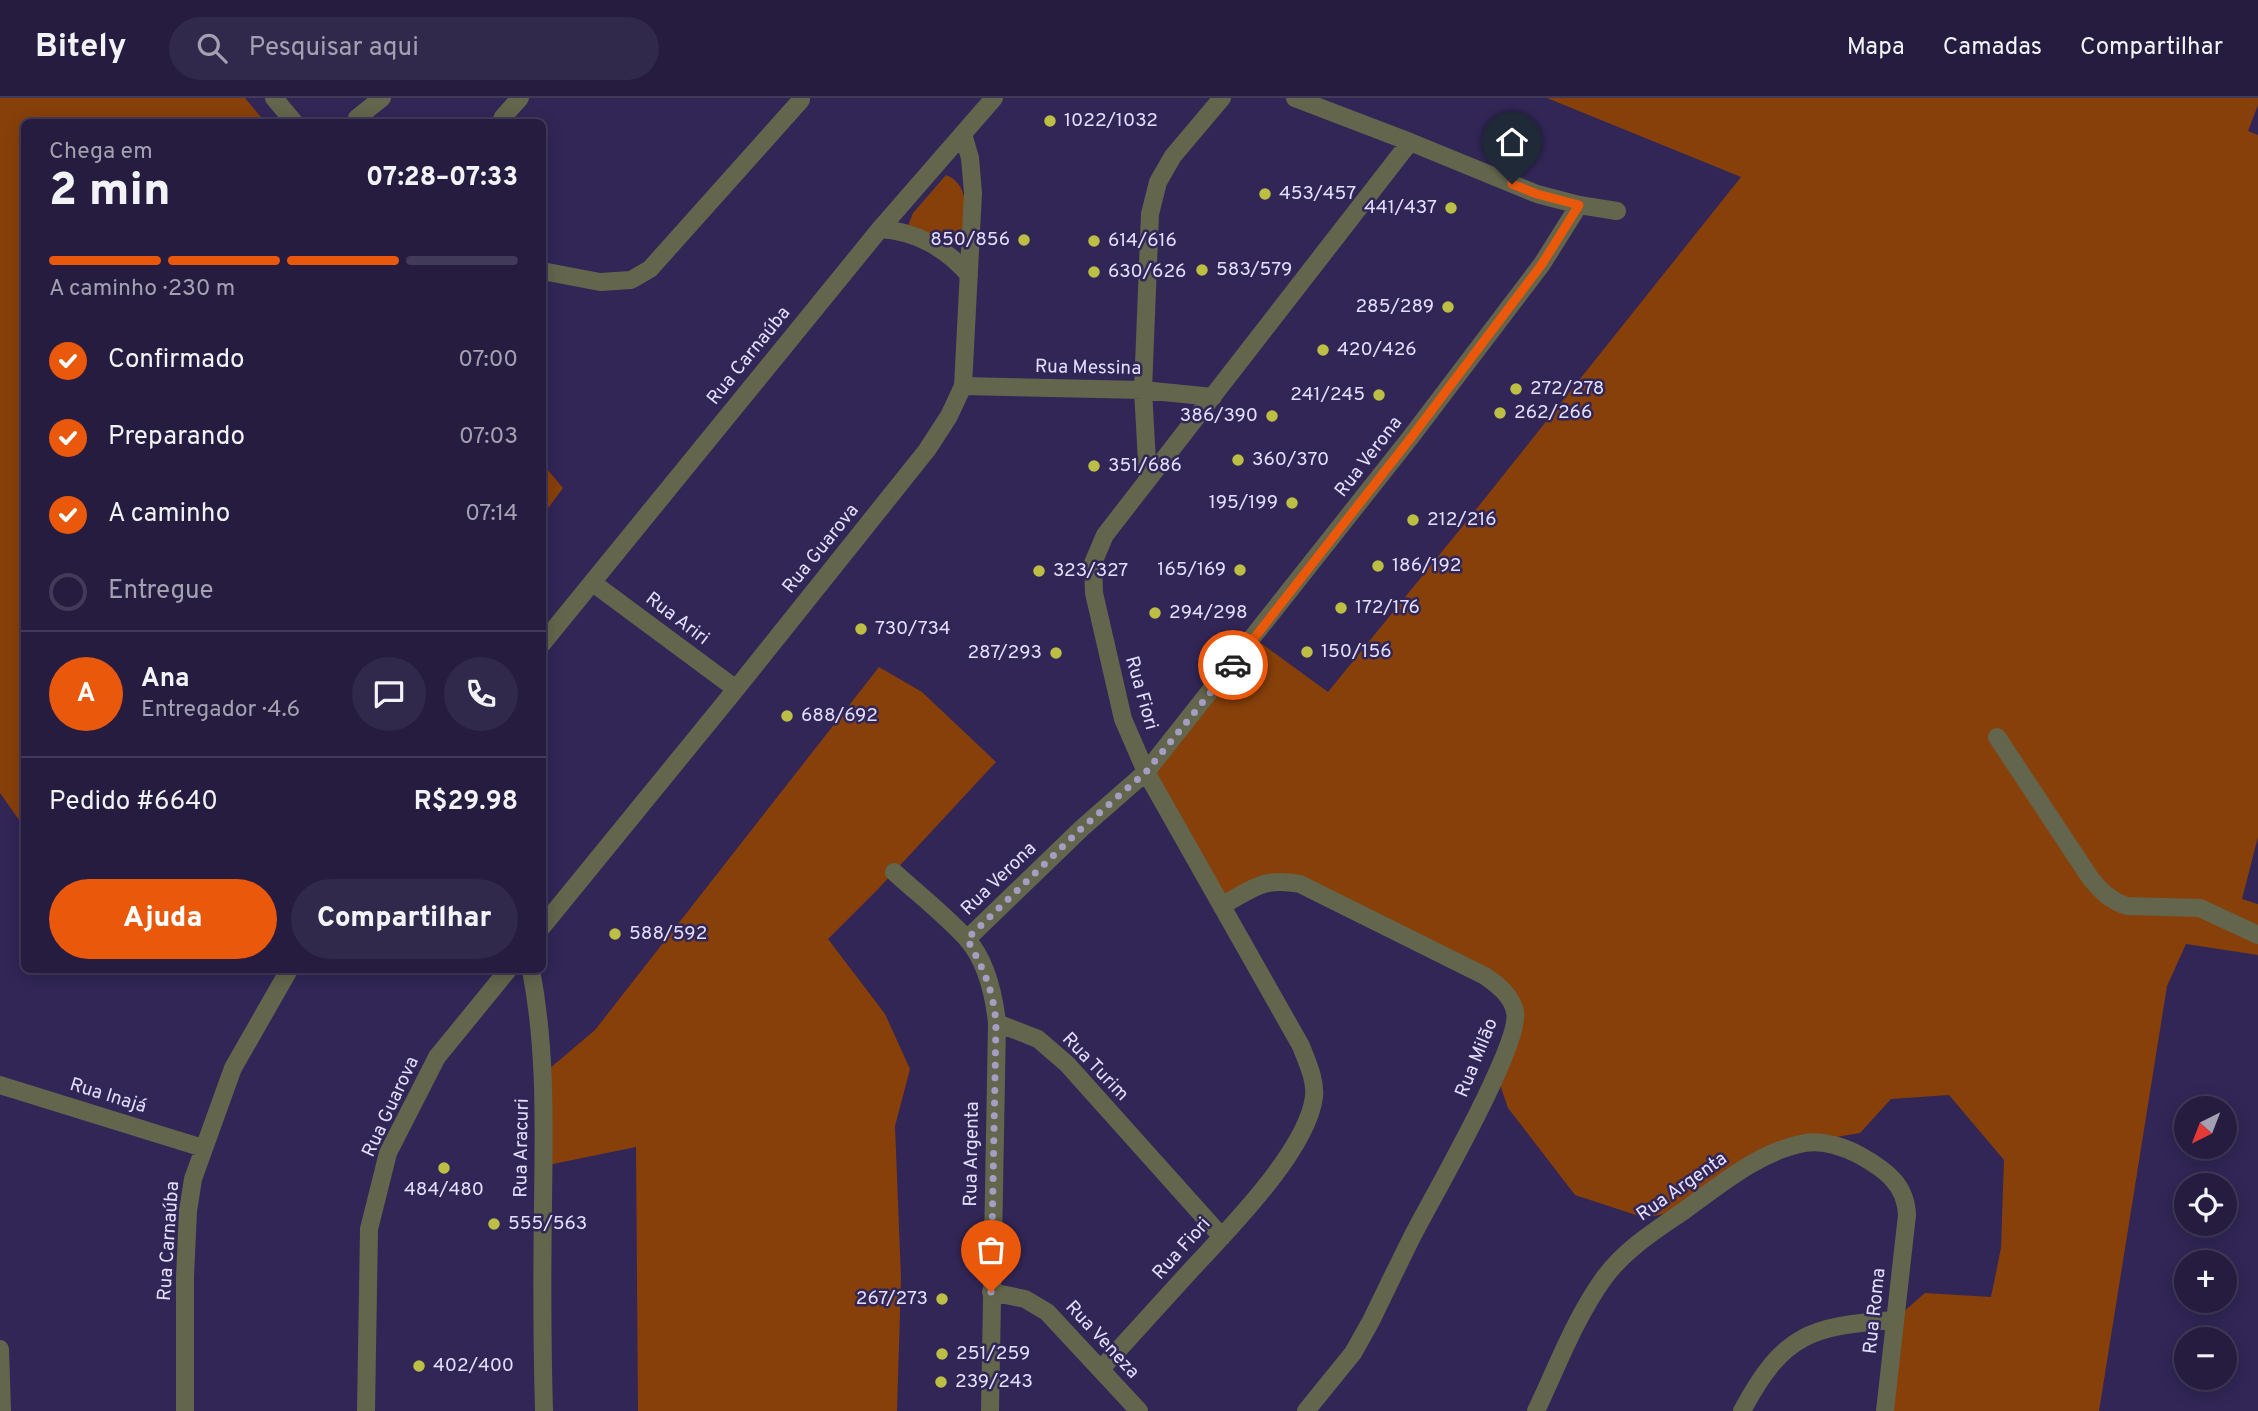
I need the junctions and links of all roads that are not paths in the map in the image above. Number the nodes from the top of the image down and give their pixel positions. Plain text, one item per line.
1 (274, 98) edge
2 (383, 98) edge
3 (520, 98) edge
4 (994, 98) edge
5 (1222, 98) edge
6 (1295, 98) edge
7 (801, 100) dead end
8 (358, 118) dead end
9 (292, 119) edge
10 (502, 119) edge
11 (963, 134) junction
12 (1410, 142) junction
13 (1579, 205) junction
14 (1617, 211) dead end
15 (880, 229) junction
16 (969, 275) junction
17 (546, 277) edge
18 (962, 386) junction
19 (1143, 390) junction
20 (1213, 397) junction
21 (1148, 480) junction
22 (593, 583) junction
23 (546, 639) edge
24 (736, 689) junction
25 (1997, 737) dead end
26 (1146, 772) junction
27 (894, 872) dead end
28 (1223, 905) junction
29 (546, 922) edge
30 (2258, 935) edge
31 (967, 939) junction
32 (287, 973) edge
33 (506, 973) edge
34 (532, 973) edge
35 (996, 1023) junction
36 (0, 1085) edge
37 (203, 1147) junction
38 (1907, 1215) joint
39 (1222, 1237) junction
40 (991, 1292) junction
41 (1894, 1320) junction
42 (0, 1349) edge
43 (0, 1365) edge
44 (1101, 1369) junction
45 (2, 1411) edge
46 (185, 1411) edge
47 (366, 1411) edge
48 (544, 1411) edge
49 (990, 1411) edge
50 (1139, 1411) edge
51 (1306, 1411) edge
52 (1536, 1411) edge
53 (1742, 1411) edge
54 (1885, 1411) edge

1 - 9 street
2 - 8 street
3 - 10 street
4 - 11 street, Rua Carnaúba
5 - 19 street
6 - 12 street
7 - 17 street
11 - 15 street, Rua Carnaúba
11 - 16 street, Rua Guarova
12 - 13 street
12 - 20 street, Rua Fiori
13 - 14 street
13 - 26 street, Rua Verona
15 - 16 street
15 - 22 street, Rua Carnaúba
16 - 18 street, Rua Guarova
18 - 19 street, Rua Messina
18 - 24 street, Rua Guarova
19 - 20 street, Rua Messina
19 - 21 street
20 - 21 street, Rua Fiori
21 - 26 street, Rua Fiori
22 - 23 street, Rua Carnaúba
22 - 24 street, Rua Ariri
24 - 29 street, Rua Guarova
25 - 30 street
26 - 28 street, Rua Fiori
26 - 31 street, Rua Verona
27 - 31 street
28 - 39 street, Rua Fiori
28 - 51 street, Rua Milão
31 - 35 street
32 - 37 street, Rua Carnaúba
33 - 47 street, Rua Guarova
34 - 48 street, Rua Aracuri
35 - 39 street, Rua Turim
35 - 40 street, Rua Argenta
36 - 37 street, Rua Inajá
37 - 46 street, Rua Carnaúba
38 - 41 street, Rua Roma
38 - 52 street, Rua Argenta
39 - 44 street, Rua Fiori
40 - 44 street, Rua Veneza
40 - 49 street, Rua Argenta
41 - 53 street
41 - 54 street, Rua Roma
42 - 43 street
43 - 45 street
44 - 50 street, Rua Veneza

